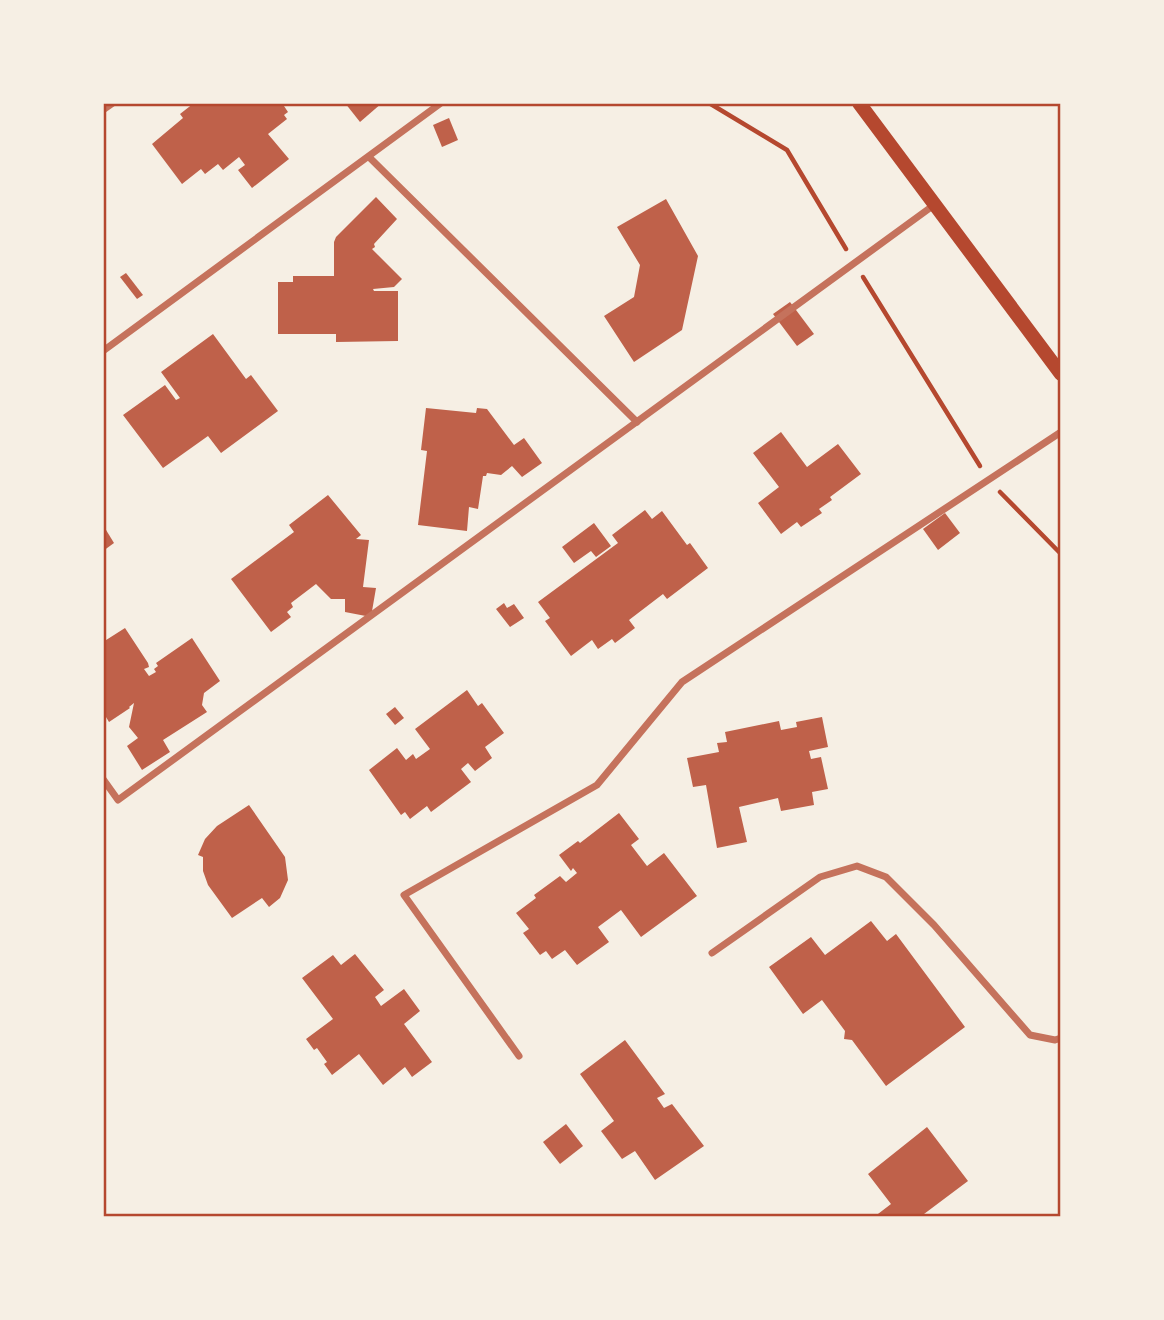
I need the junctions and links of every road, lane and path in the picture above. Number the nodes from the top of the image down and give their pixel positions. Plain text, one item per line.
1 (113, 103) edge
2 (441, 103) edge
3 (709, 103) edge
4 (859, 103) edge
5 (103, 110) edge
6 (369, 156) junction
7 (934, 205) junction
8 (854, 262) junction
9 (103, 351) edge
10 (1061, 374) edge
11 (637, 422) junction
12 (1061, 432) edge
13 (988, 479) junction
14 (1061, 554) edge
15 (103, 779) edge
16 (712, 953) dead end
17 (1061, 1038) edge
18 (519, 1056) dead end

1 - 5 street
2 - 6 street
3 - 8 path
4 - 7 main road
6 - 9 street
6 - 11 street
7 - 8 street
7 - 10 main road
8 - 11 street
8 - 13 path
11 - 15 street
12 - 13 street
13 - 14 path
13 - 18 street
16 - 17 street

